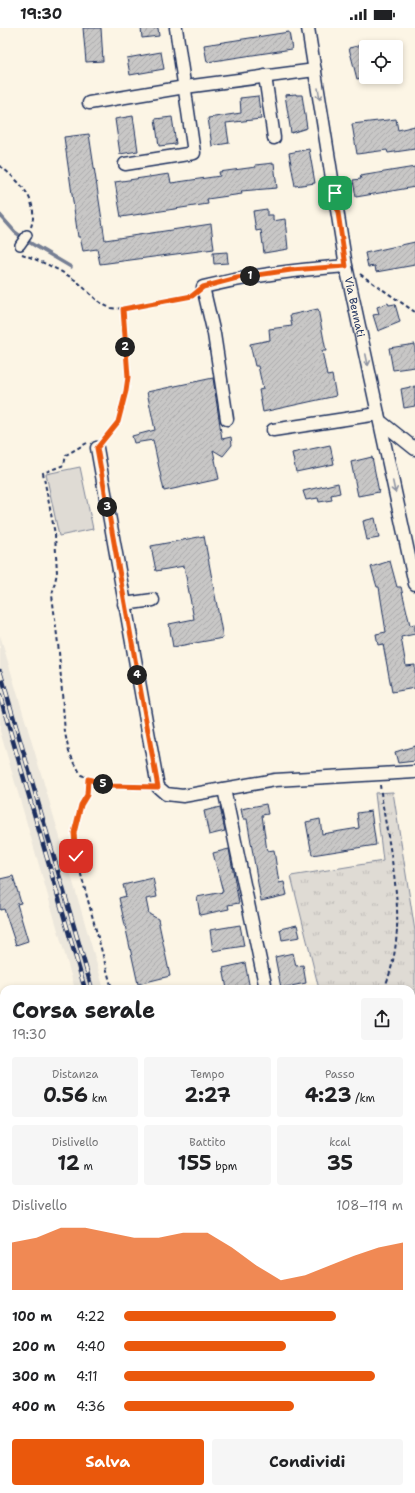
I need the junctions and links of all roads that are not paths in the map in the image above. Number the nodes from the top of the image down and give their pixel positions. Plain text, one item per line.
1 (176, 28) edge
2 (308, 28) edge
3 (315, 70) junction
4 (265, 76) junction
5 (185, 87) junction
6 (89, 103) dead end
7 (274, 138) dead end
8 (125, 164) dead end
9 (27, 235) road end
10 (20, 245) road end
11 (346, 266) junction
12 (379, 417) junction
13 (227, 419) dead end
14 (273, 430) dead end
15 (98, 442) road end
16 (415, 448) edge
17 (415, 584) edge
18 (153, 600) dead end
19 (124, 604) junction
20 (415, 772) edge
21 (224, 789) junction
22 (265, 985) edge

1 - 5 street
2 - 3 street, Via Bennati
3 - 4 street
3 -> 11 street, Via Bennati
4 - 5 street
4 - 7 street
5 - 6 street
5 - 8 street
9 - 10 street
11 -> 12 street, Via Bennati
11 - 13 street
12 - 14 street
12 - 16 street
12 -> 17 street, Via Bennati
15 - 19 street
18 - 19 street
19 - 21 street
20 - 21 street
21 - 22 street

